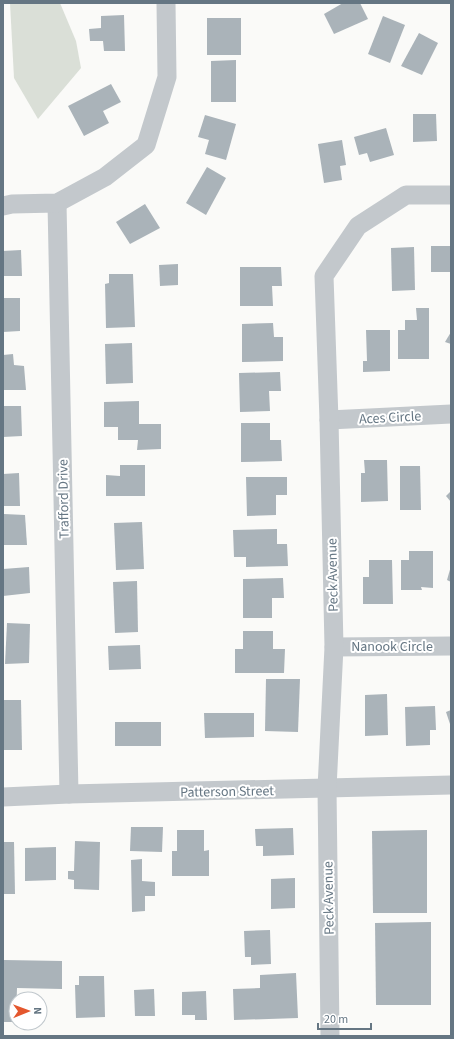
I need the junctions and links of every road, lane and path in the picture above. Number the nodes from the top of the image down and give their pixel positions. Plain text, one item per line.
1 (166, 3) edge
2 (451, 195) edge
3 (57, 203) junction
4 (3, 206) edge
5 (451, 414) edge
6 (329, 420) junction
7 (451, 646) edge
8 (334, 647) junction
9 (451, 785) edge
10 (327, 788) junction
11 (69, 794) junction
12 (3, 797) edge
13 (330, 1036) edge

1 - 3 street
2 - 6 street, Peck Avenue
3 - 4 street
3 - 11 street, Trafford Drive
5 - 6 street, Aces Circle
6 - 8 street, Peck Avenue
7 - 8 street, Nanook Circle
8 - 10 street, Peck Avenue
9 - 10 street, Patterson Street
10 - 11 street, Patterson Street
10 - 13 street, Peck Avenue
11 - 12 street, Patterson Street

